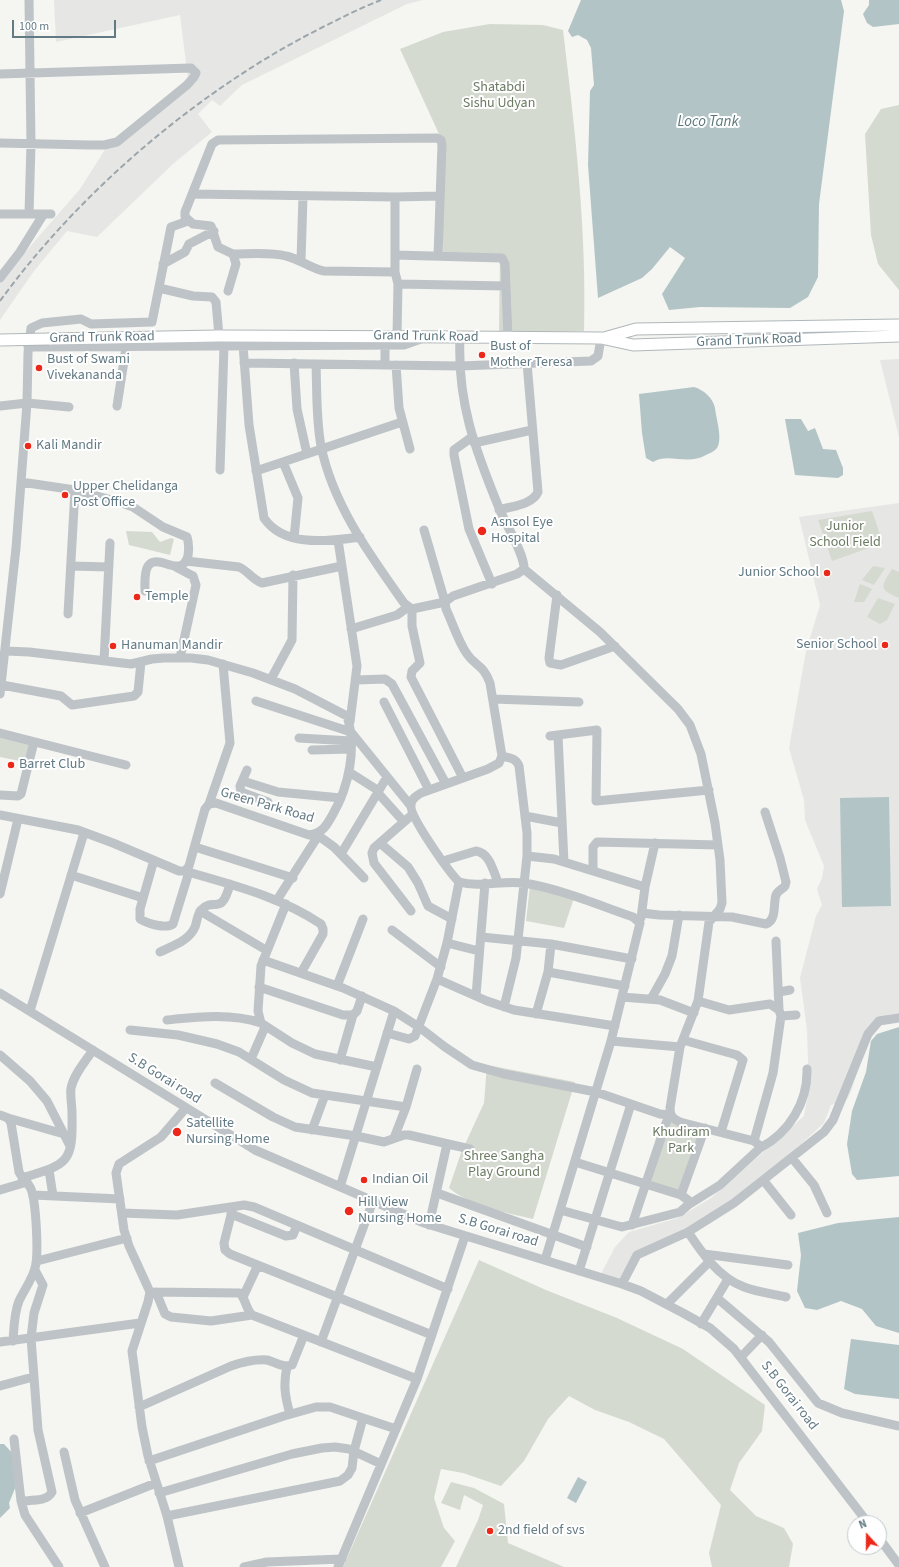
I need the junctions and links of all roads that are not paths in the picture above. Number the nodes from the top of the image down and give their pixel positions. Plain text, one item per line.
1 (29, 0) edge
2 (0, 74) edge
3 (31, 74) junction
4 (0, 143) edge
5 (31, 144) junction
6 (192, 194) junction
7 (303, 196) junction
8 (439, 196) junction
9 (395, 197) junction
10 (0, 214) edge
11 (29, 214) junction
12 (188, 222) junction
13 (214, 231) junction
14 (233, 254) junction
15 (395, 255) junction
16 (438, 256) junction
17 (301, 261) junction
18 (163, 264) junction
19 (395, 272) junction
20 (0, 278) edge
21 (398, 284) junction
22 (506, 286) junction
23 (159, 288) junction
24 (228, 291) dead end
25 (899, 326) edge
26 (219, 336) junction
27 (398, 336) junction
28 (428, 336) junction
29 (899, 336) edge
30 (460, 337) junction
31 (508, 338) junction
32 (601, 338) junction
33 (0, 340) edge
34 (385, 344) junction
35 (243, 345) junction
36 (224, 346) junction
37 (126, 348) junction
38 (28, 350) junction
39 (244, 363) junction
40 (527, 363) junction
41 (294, 364) junction
42 (316, 364) junction
43 (385, 365) junction
44 (396, 365) junction
45 (460, 366) junction
46 (27, 403) junction
47 (0, 406) edge
48 (117, 406) dead end
49 (69, 407) dead end
50 (402, 422) junction
51 (532, 430) junction
52 (473, 440) junction
53 (322, 447) junction
54 (410, 449) dead end
55 (307, 454) junction
56 (283, 462) junction
57 (220, 470) dead end
58 (256, 470) junction
59 (21, 482) junction
60 (75, 490) junction
61 (500, 510) junction
62 (424, 530) dead end
63 (360, 537) junction
64 (294, 538) junction
65 (338, 540) junction
66 (110, 544) dead end
67 (186, 561) junction
68 (71, 566) junction
69 (342, 566) junction
70 (109, 567) junction
71 (176, 567) junction
72 (524, 569) junction
73 (294, 575) junction
74 (492, 584) junction
75 (145, 591) dead end
76 (557, 595) junction
77 (446, 602) junction
78 (410, 608) junction
79 (68, 614) dead end
80 (0, 615) edge
81 (10, 616) junction
82 (351, 629) junction
83 (615, 646) junction
84 (6, 651) junction
85 (180, 658) junction
86 (2, 660) edge
87 (104, 661) junction
88 (141, 662) junction
89 (223, 664) junction
90 (271, 679) junction
91 (356, 680) junction
92 (2, 685) junction
93 (0, 694) edge
94 (493, 699) junction
95 (256, 701) dead end
96 (384, 702) dead end
97 (579, 702) dead end
98 (0, 733) edge
99 (350, 736) junction
100 (299, 738) dead end
101 (34, 742) junction
102 (312, 750) dead end
103 (502, 756) junction
104 (126, 765) dead end
105 (247, 770) dead end
106 (349, 772) junction
107 (388, 777) junction
108 (463, 778) junction
109 (243, 781) junction
110 (446, 784) junction
111 (430, 790) junction
112 (709, 790) junction
113 (272, 791) junction
114 (378, 792) junction
115 (0, 795) edge
116 (341, 798) junction
117 (268, 802) junction
118 (209, 804) junction
119 (411, 810) junction
120 (765, 812) dead end
121 (0, 815) edge
122 (525, 816) junction
123 (18, 819) junction
124 (263, 819) junction
125 (404, 822) junction
126 (562, 824) junction
127 (84, 833) junction
128 (317, 835) junction
129 (380, 843) junction
130 (655, 843) junction
131 (718, 845) junction
132 (195, 847) junction
133 (341, 854) junction
134 (527, 856) junction
135 (154, 860) junction
136 (443, 861) junction
137 (564, 862) junction
138 (593, 871) junction
139 (187, 872) junction
140 (71, 875) junction
141 (293, 878) junction
142 (364, 878) dead end
143 (459, 882) junction
144 (498, 882) junction
145 (485, 883) junction
146 (523, 883) junction
147 (230, 884) junction
148 (646, 887) junction
149 (0, 894) edge
150 (143, 898) junction
151 (282, 902) junction
152 (411, 911) dead end
153 (200, 912) junction
154 (642, 913) junction
155 (679, 916) junction
156 (713, 916) junction
157 (363, 919) dead end
158 (452, 919) junction
159 (640, 923) junction
160 (392, 930) dead end
161 (480, 937) junction
162 (519, 941) junction
163 (776, 941) dead end
164 (448, 944) junction
165 (551, 944) junction
166 (266, 950) junction
167 (160, 952) dead end
168 (479, 952) junction
169 (632, 959) junction
170 (263, 960) junction
171 (441, 967) junction
172 (548, 972) junction
173 (301, 973) junction
174 (437, 979) junction
175 (337, 986) junction
176 (625, 986) junction
177 (259, 987) junction
178 (790, 990) dead end
179 (778, 992) junction
180 (0, 993) edge
181 (362, 996) junction
182 (476, 996) junction
183 (622, 997) junction
184 (651, 999) junction
185 (698, 1001) junction
186 (504, 1007) junction
187 (30, 1011) junction
188 (394, 1011) junction
189 (694, 1013) junction
190 (780, 1013) junction
191 (536, 1014) junction
192 (353, 1015) junction
193 (796, 1015) dead end
194 (899, 1018) edge
195 (167, 1020) dead end
196 (263, 1025) junction
197 (615, 1026) junction
198 (419, 1027) junction
199 (130, 1030) dead end
200 (387, 1033) junction
201 (611, 1041) junction
202 (682, 1043) junction
203 (93, 1050) junction
204 (0, 1055) edge
205 (251, 1059) junction
206 (340, 1060) junction
207 (377, 1067) junction
208 (417, 1069) dead end
209 (807, 1069) dead end
210 (215, 1083) dead end
211 (596, 1092) junction
212 (325, 1095) junction
213 (367, 1100) junction
214 (631, 1104) junction
215 (406, 1107) junction
216 (185, 1109) junction
217 (670, 1115) junction
218 (4, 1117) edge
219 (705, 1128) junction
220 (312, 1130) junction
221 (721, 1132) junction
222 (64, 1134) junction
223 (356, 1136) junction
224 (394, 1138) junction
225 (447, 1144) junction
226 (757, 1145) junction
227 (71, 1147) junction
228 (470, 1149) dead end
229 (792, 1158) junction
230 (575, 1162) junction
231 (48, 1170) junction
232 (610, 1173) junction
233 (25, 1180) junction
234 (764, 1181) junction
235 (644, 1185) junction
236 (340, 1187) junction
237 (0, 1190) edge
238 (437, 1194) junction
239 (33, 1195) junction
240 (681, 1195) junction
241 (53, 1196) junction
242 (120, 1199) junction
243 (373, 1201) junction
244 (688, 1205) junction
245 (560, 1210) junction
246 (232, 1211) junction
247 (122, 1213) junction
248 (827, 1213) dead end
249 (791, 1215) dead end
250 (595, 1221) junction
251 (298, 1225) junction
252 (429, 1225) junction
253 (632, 1225) junction
254 (688, 1232) junction
255 (465, 1236) junction
256 (552, 1236) junction
257 (126, 1238) junction
258 (587, 1247) junction
259 (355, 1250) junction
260 (704, 1254) junction
261 (544, 1260) junction
262 (37, 1261) junction
263 (710, 1261) junction
264 (788, 1265) dead end
265 (258, 1266) junction
266 (34, 1270) junction
267 (579, 1271) junction
268 (728, 1279) junction
269 (622, 1284) junction
270 (448, 1289) junction
271 (153, 1292) junction
272 (243, 1297) junction
273 (337, 1297) junction
274 (786, 1297) dead end
275 (717, 1298) junction
276 (667, 1304) junction
277 (252, 1315) junction
278 (140, 1323) junction
279 (702, 1324) junction
280 (304, 1335) junction
281 (432, 1335) junction
282 (762, 1335) junction
283 (31, 1338) junction
284 (13, 1340) junction
285 (0, 1342) edge
286 (321, 1342) junction
287 (741, 1357) junction
288 (287, 1367) junction
289 (33, 1377) junction
290 (417, 1379) junction
291 (0, 1386) edge
292 (139, 1407) junction
293 (290, 1414) junction
294 (363, 1418) junction
295 (899, 1426) edge
296 (396, 1429) junction
297 (14, 1439) dead end
298 (64, 1452) dead end
299 (354, 1452) junction
300 (149, 1461) junction
301 (382, 1464) junction
302 (156, 1483) junction
303 (160, 1493) junction
304 (21, 1501) junction
305 (80, 1513) junction
306 (862, 1515) edge
307 (166, 1516) junction
308 (887, 1549) edge
309 (340, 1563) edge
310 (899, 1565) edge
311 (59, 1567) edge
312 (105, 1567) edge
313 (179, 1567) edge
314 (244, 1567) edge

1 - 3 street
2 - 3 street
3 - 5 street
3 - 5 street
4 - 5 street
5 - 11 street
6 - 7 street
6 - 8 street
6 - 12 street
7 - 9 street
7 - 17 street
8 - 9 street
8 - 16 street
9 - 15 street
10 - 11 street
11 - 20 street
12 - 13 street
12 - 18 street
13 - 14 street
13 - 18 street
14 - 17 street
14 - 24 street
15 - 16 street
15 - 19 street
16 - 22 street
17 - 19 street
18 - 23 street
19 - 21 street
21 - 22 street
21 - 27 street
22 - 31 street
23 - 26 street
23 - 38 street
25 - 32 main road
26 - 27 main road, Grand Trunk Road
26 - 33 main road, Grand Trunk Road, bridge
27 - 28 main road, Grand Trunk Road
28 - 30 main road, Grand Trunk Road
28 - 34 street
29 - 32 main road, Grand Trunk Road
30 - 31 main road, Grand Trunk Road
30 - 45 street
31 - 32 main road, Grand Trunk Road
32 - 40 street
34 - 35 street
34 - 43 street
35 - 36 street
35 - 39 street
36 - 37 street
36 - 57 street
37 - 38 street
37 - 48 street
38 - 46 street
39 - 41 street
39 - 58 street
40 - 45 street
40 - 51 street
41 - 42 street
41 - 55 street
42 - 43 street
42 - 53 street
43 - 44 street
44 - 45 street
44 - 50 street
45 - 52 street
46 - 47 street
46 - 49 street
46 - 59 street
50 - 53 street
50 - 54 street
51 - 52 street
51 - 61 street
52 - 61 street
52 - 74 street
53 - 55 street
53 - 63 street
55 - 56 street
56 - 58 street
56 - 64 street
58 - 64 street
59 - 60 street
59 - 81 street
60 - 67 street
60 - 68 street
61 - 72 street
62 - 77 street
63 - 65 street
63 - 78 street
64 - 65 street
65 - 69 street, Green Park Road
66 - 70 street
67 - 71 street
67 - 73 street
68 - 70 street
68 - 79 street
69 - 73 street
69 - 82 street, Green Park Road
70 - 87 street
71 - 75 street
71 - 85 street
72 - 74 street
72 - 76 street
73 - 90 street
74 - 77 street
76 - 83 street
76 - 83 street
77 - 78 street
77 - 94 street
78 - 82 street
78 - 108 street
80 - 81 street
81 - 84 street
82 - 91 street, Green Park Road
83 - 112 street
84 - 86 street
84 - 87 street
85 - 88 street
85 - 89 street
86 - 92 street
87 - 88 street
88 - 92 street
89 - 90 street
89 - 118 street
90 - 99 street
91 - 99 street, Green Park Road
91 - 110 street
92 - 93 street
94 - 97 street
94 - 103 street
95 - 99 street
96 - 111 street
98 - 101 street
99 - 100 street
99 - 102 street
99 - 106 street, Green Park Road
99 - 107 street
101 - 104 street
101 - 115 street
103 - 108 street
103 - 122 street
105 - 109 street
106 - 114 street
106 - 116 street, Green Park Road
107 - 114 street
107 - 119 street
108 - 110 street
109 - 113 street
109 - 117 street
110 - 111 street
111 - 119 street
112 - 126 street
112 - 131 street
113 - 116 street
113 - 117 street
114 - 125 street
114 - 133 street
116 - 128 street, Green Park Road
117 - 124 street
118 - 124 street, Green Park Road
118 - 132 street, Green Park Road
119 - 125 street
119 - 136 street
120 - 156 street
121 - 123 street
122 - 126 street
122 - 134 street
123 - 127 street
123 - 149 street
124 - 128 street, Green Park Road
125 - 129 street
126 - 137 street
127 - 135 street
127 - 140 street
128 - 133 street
128 - 141 street
129 - 152 street
129 - 158 street
130 - 131 street
130 - 138 street
130 - 148 street
131 - 156 street
132 - 139 street, Green Park Road
132 - 141 street
133 - 142 street
134 - 137 street
134 - 146 street
135 - 139 street
135 - 150 street
136 - 143 street
136 - 144 street
137 - 138 street
138 - 148 street
139 - 147 street
139 - 150 street, Green Park Road
140 - 150 street
140 - 187 street
141 - 151 street
143 - 145 street
143 - 158 street
144 - 145 street
144 - 146 street
145 - 161 street
146 - 159 street
146 - 162 street
147 - 151 street
147 - 153 street
148 - 154 street
151 - 166 street
151 - 173 street
153 - 166 street
153 - 167 street
154 - 155 street
154 - 159 street
155 - 156 street
155 - 184 street
156 - 185 street
157 - 175 street
158 - 164 street
159 - 169 street
160 - 171 street
161 - 162 street
161 - 168 street
162 - 165 street
162 - 186 street
163 - 179 street
164 - 168 street
164 - 171 street
165 - 169 street
165 - 172 street
166 - 170 street
168 - 182 street
169 - 176 street
170 - 173 street
170 - 177 street
171 - 174 street
172 - 176 street
172 - 191 street
173 - 175 street
174 - 182 street
174 - 198 street
175 - 181 street
176 - 183 street
177 - 192 street
177 - 196 street
178 - 179 street
179 - 190 street
180 - 187 street, S.B Gorai road
181 - 188 street
181 - 192 street
182 - 186 street
183 - 184 street
183 - 197 street
184 - 189 street
185 - 189 street
185 - 190 street
186 - 191 street
187 - 203 street, S.B Gorai road
188 - 198 street
188 - 200 street
189 - 202 street
190 - 193 street
190 - 226 street
191 - 197 street
192 - 206 street
194 - 229 street
195 - 196 street
196 - 205 street
196 - 206 street
197 - 201 street
198 - 200 street
198 - 211 street
199 - 205 street
200 - 207 street
201 - 202 street
201 - 211 street
202 - 217 street
202 - 221 street
203 - 216 street, S.B Gorai road
203 - 227 street
204 - 222 street
205 - 212 street
206 - 207 street
207 - 213 street
208 - 215 street
209 - 226 street
210 - 220 street
211 - 214 street
211 - 230 street
212 - 213 street
212 - 220 street
213 - 215 street
213 - 223 street
214 - 217 street
214 - 232 street
215 - 224 street
216 - 236 street, S.B Gorai road
216 - 242 street
217 - 219 street
217 - 235 street
218 - 222 street
218 - 233 street
219 - 221 street
219 - 240 street
220 - 223 street
221 - 226 street
222 - 227 street
223 - 224 street
223 - 236 street
224 - 225 street
225 - 228 street
225 - 238 street
226 - 244 street
227 - 231 street
229 - 234 street
229 - 248 street
230 - 232 street
230 - 245 street
231 - 233 street
231 - 241 street
232 - 235 street
232 - 250 street
233 - 237 street
233 - 239 street
234 - 249 street
234 - 254 street
235 - 240 street
235 - 253 street
236 - 243 street, S.B Gorai road
238 - 252 street
238 - 256 street
239 - 241 street
239 - 262 street
240 - 244 street
241 - 242 street
242 - 247 street
243 - 252 street, S.B Gorai road
243 - 259 street
244 - 253 street
245 - 250 street
245 - 256 street
246 - 247 street
246 - 251 street
246 - 251 street
246 - 265 street
247 - 257 street
250 - 253 street
250 - 258 street
251 - 259 street
252 - 255 street, S.B Gorai road
254 - 260 street
254 - 269 street
255 - 261 street, S.B Gorai road
255 - 270 street
256 - 258 street
256 - 261 street
257 - 262 street
257 - 271 street
258 - 267 street
259 - 270 street
259 - 273 street
260 - 263 street
260 - 264 street
261 - 267 street, S.B Gorai road
262 - 266 street
263 - 268 street
263 - 276 street
265 - 272 street
265 - 273 street
266 - 283 street
266 - 284 street
267 - 269 street, S.B Gorai road
268 - 274 street
268 - 275 street
269 - 276 street, S.B Gorai road
270 - 281 street
271 - 272 street
271 - 277 street
271 - 278 street
272 - 277 street
273 - 281 street
273 - 286 street
275 - 279 street
275 - 282 street
276 - 279 street, S.B Gorai road
277 - 280 street
278 - 283 street
278 - 292 street
279 - 287 street, S.B Gorai road
280 - 286 street
280 - 288 street
281 - 290 street
282 - 287 street
282 - 295 street
283 - 284 street
283 - 289 street
284 - 285 street
286 - 290 street
287 - 306 street, S.B Gorai road
288 - 292 street
288 - 293 street
289 - 291 street
289 - 304 street
290 - 296 street
292 - 300 street
293 - 294 street
293 - 300 street
294 - 296 street
294 - 299 street
296 - 301 street
297 - 304 street
298 - 305 street
299 - 301 street
299 - 303 street
299 - 307 street
300 - 302 street
301 - 309 street
302 - 303 street
302 - 305 street
303 - 307 street
304 - 311 street
305 - 312 street
307 - 313 street
308 - 310 street
309 - 314 street

